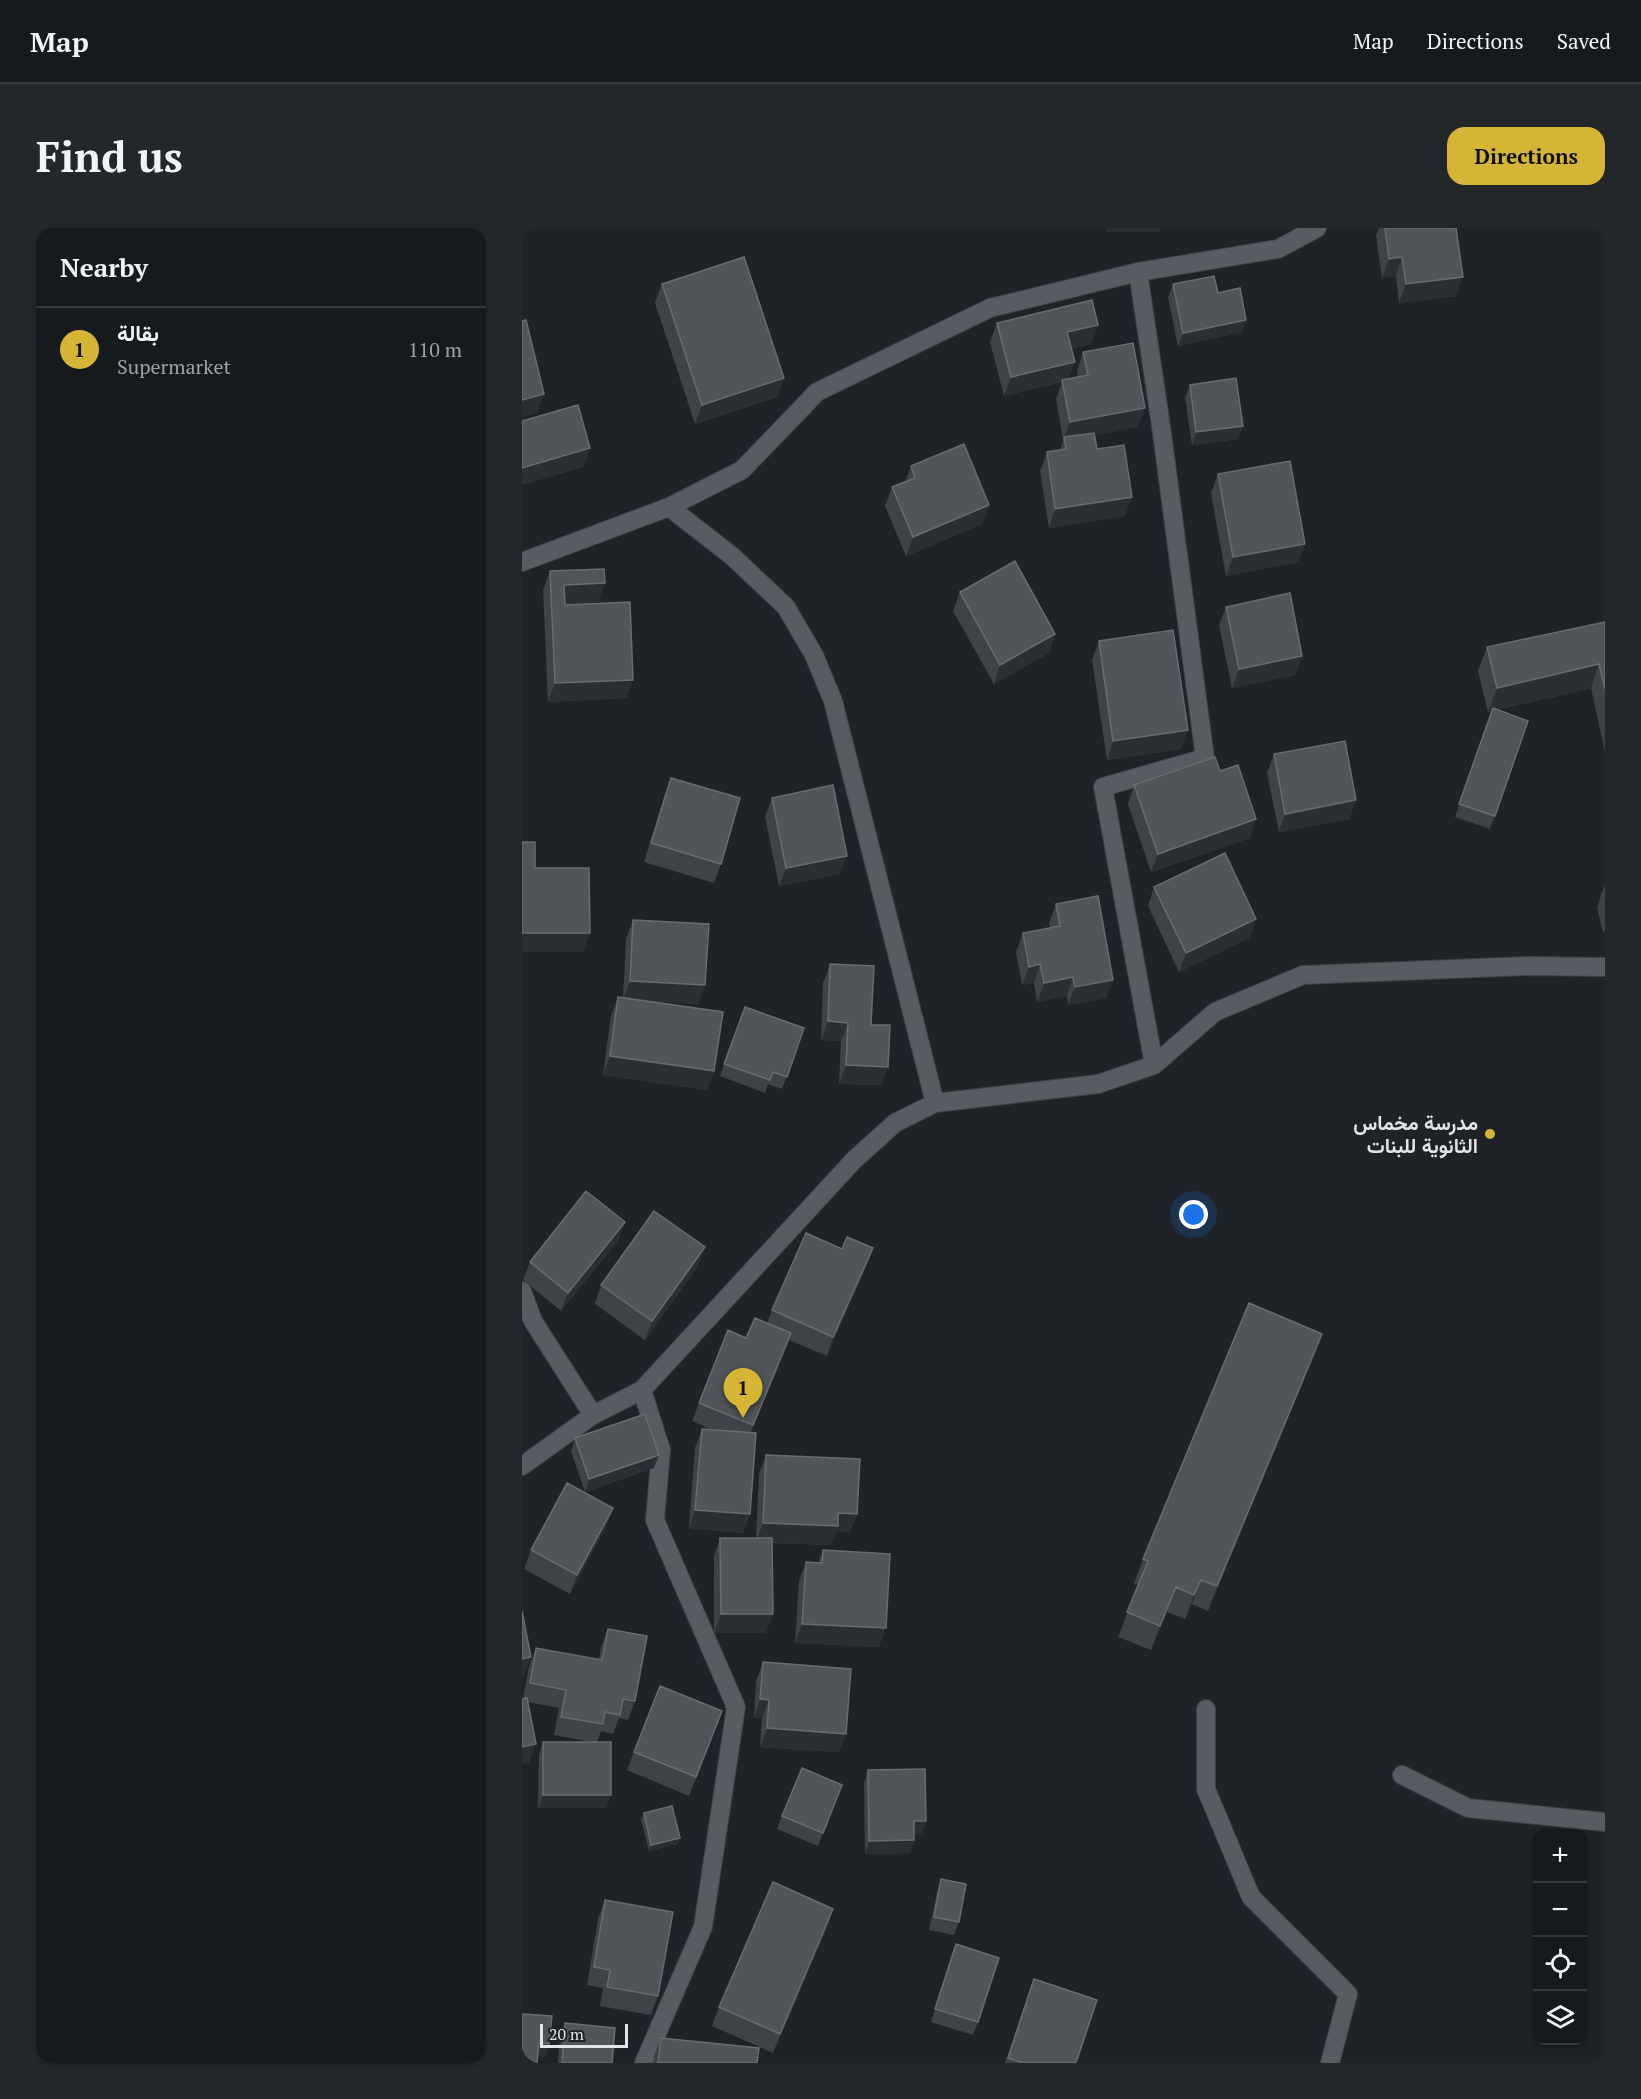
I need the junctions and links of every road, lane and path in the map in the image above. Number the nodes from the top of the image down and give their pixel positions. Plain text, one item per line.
1 (1317, 228) edge
2 (1138, 272) junction
3 (669, 507) junction
4 (522, 562) edge
5 (1605, 967) edge
6 (1154, 1065) junction
7 (935, 1103) junction
8 (522, 1291) edge
9 (642, 1390) junction
10 (593, 1415) junction
11 (522, 1466) edge
12 (1206, 1709) dead end
13 (1402, 1774) dead end
14 (1605, 1822) edge
15 (644, 2063) edge
16 (1330, 2063) edge

1 - 2 street
2 - 3 street
2 - 6 street
3 - 4 street
3 - 7 street
5 - 6 street
6 - 7 street
7 - 9 street
8 - 10 street
9 - 10 street
9 - 15 street
10 - 11 street
12 - 16 street
13 - 14 street

